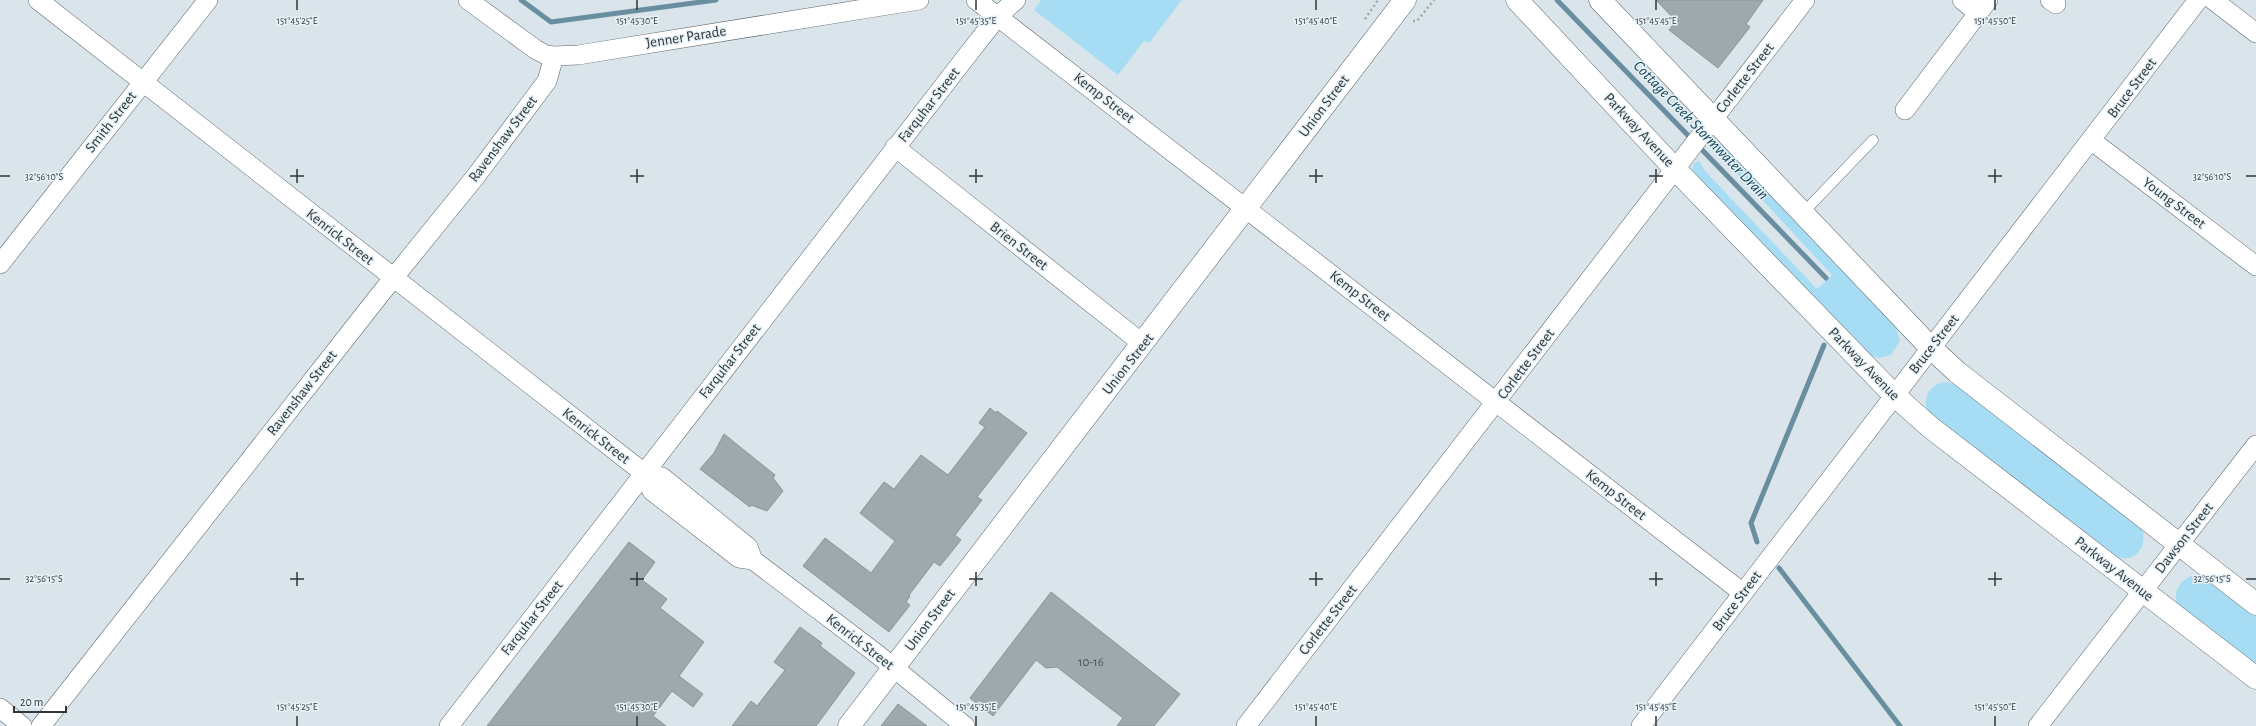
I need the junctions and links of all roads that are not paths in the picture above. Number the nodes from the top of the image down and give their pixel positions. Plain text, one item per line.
1 (38, 0) edge
2 (208, 0) edge
3 (468, 0) edge
4 (919, 0) edge
5 (976, 0) edge
6 (1016, 0) edge
7 (1405, 0) edge
8 (1517, 0) edge
9 (1600, 0) edge
10 (1805, 0) edge
11 (1962, 0) edge
12 (2198, 0) edge
13 (2213, 0) edge
14 (1983, 6) edge
15 (998, 16) junction
16 (2256, 33) edge
17 (554, 56) junction
18 (142, 82) junction
19 (1905, 110) dead end
20 (1713, 119) junction
21 (1872, 140) dead end
22 (2092, 141) junction
23 (896, 147) junction
24 (1675, 169) junction
25 (1247, 208) junction
26 (1803, 213) junction
27 (0, 264) edge
28 (2256, 266) edge
29 (393, 278) junction
30 (1143, 344) junction
31 (1931, 348) junction
32 (1894, 395) junction
33 (1496, 403) junction
34 (2256, 445) edge
35 (644, 473) junction
36 (2179, 544) junction
37 (2142, 591) junction
38 (1743, 593) junction
39 (2256, 604) edge
40 (894, 668) junction
41 (2256, 678) edge
42 (0, 708) edge
43 (22, 726) edge
44 (41, 726) edge
45 (449, 726) edge
46 (849, 726) edge
47 (965, 726) edge
48 (1246, 726) edge
49 (1641, 726) edge
50 (2038, 726) edge

1 - 18 street, Kenrick Street
2 - 18 street, Smith Street
3 - 17 street, Jenner Parade
4 - 17 street, Jenner Parade
5 - 15 street, Kemp Street
6 - 15 street, Farquhar Street
7 - 25 main road, Union Street
8 - 24 main road, Parkway Avenue
9 - 20 main road
10 - 20 street, Corlette Street
11 - 14 street
12 - 22 street, Bruce Street
13 - 16 street
14 - 19 street
15 - 23 street, Farquhar Street
15 - 25 street, Kemp Street
17 - 29 street, Ravenshaw Street
18 - 27 street, Smith Street
18 - 29 street, Kenrick Street
20 - 24 street, Corlette Street
20 - 26 main road
21 - 26 lane
22 - 28 street, Young Street
22 - 31 street, Bruce Street
23 - 30 street, Brien Street
23 - 35 street, Farquhar Street
24 - 32 main road, Parkway Avenue
24 - 33 street, Corlette Street
25 - 30 main road, Union Street
25 - 33 street, Kemp Street
26 - 31 main road
29 - 35 street, Kenrick Street
29 - 44 street, Ravenshaw Street
30 - 40 main road, Union Street
31 - 32 street, Bruce Street
31 - 36 main road
32 - 37 main road, Parkway Avenue
32 - 38 street, Bruce Street
33 - 38 street, Kemp Street
33 - 48 street, Corlette Street
34 - 36 street, Dawson Street
35 - 40 street, Kenrick Street
35 - 45 street, Farquhar Street
36 - 37 street, Dawson Street
36 - 39 main road
37 - 41 main road, Parkway Avenue
37 - 50 street, Dawson Street
38 - 49 street, Bruce Street
40 - 46 main road, Union Street
40 - 47 street, Kenrick Street
42 - 43 street

